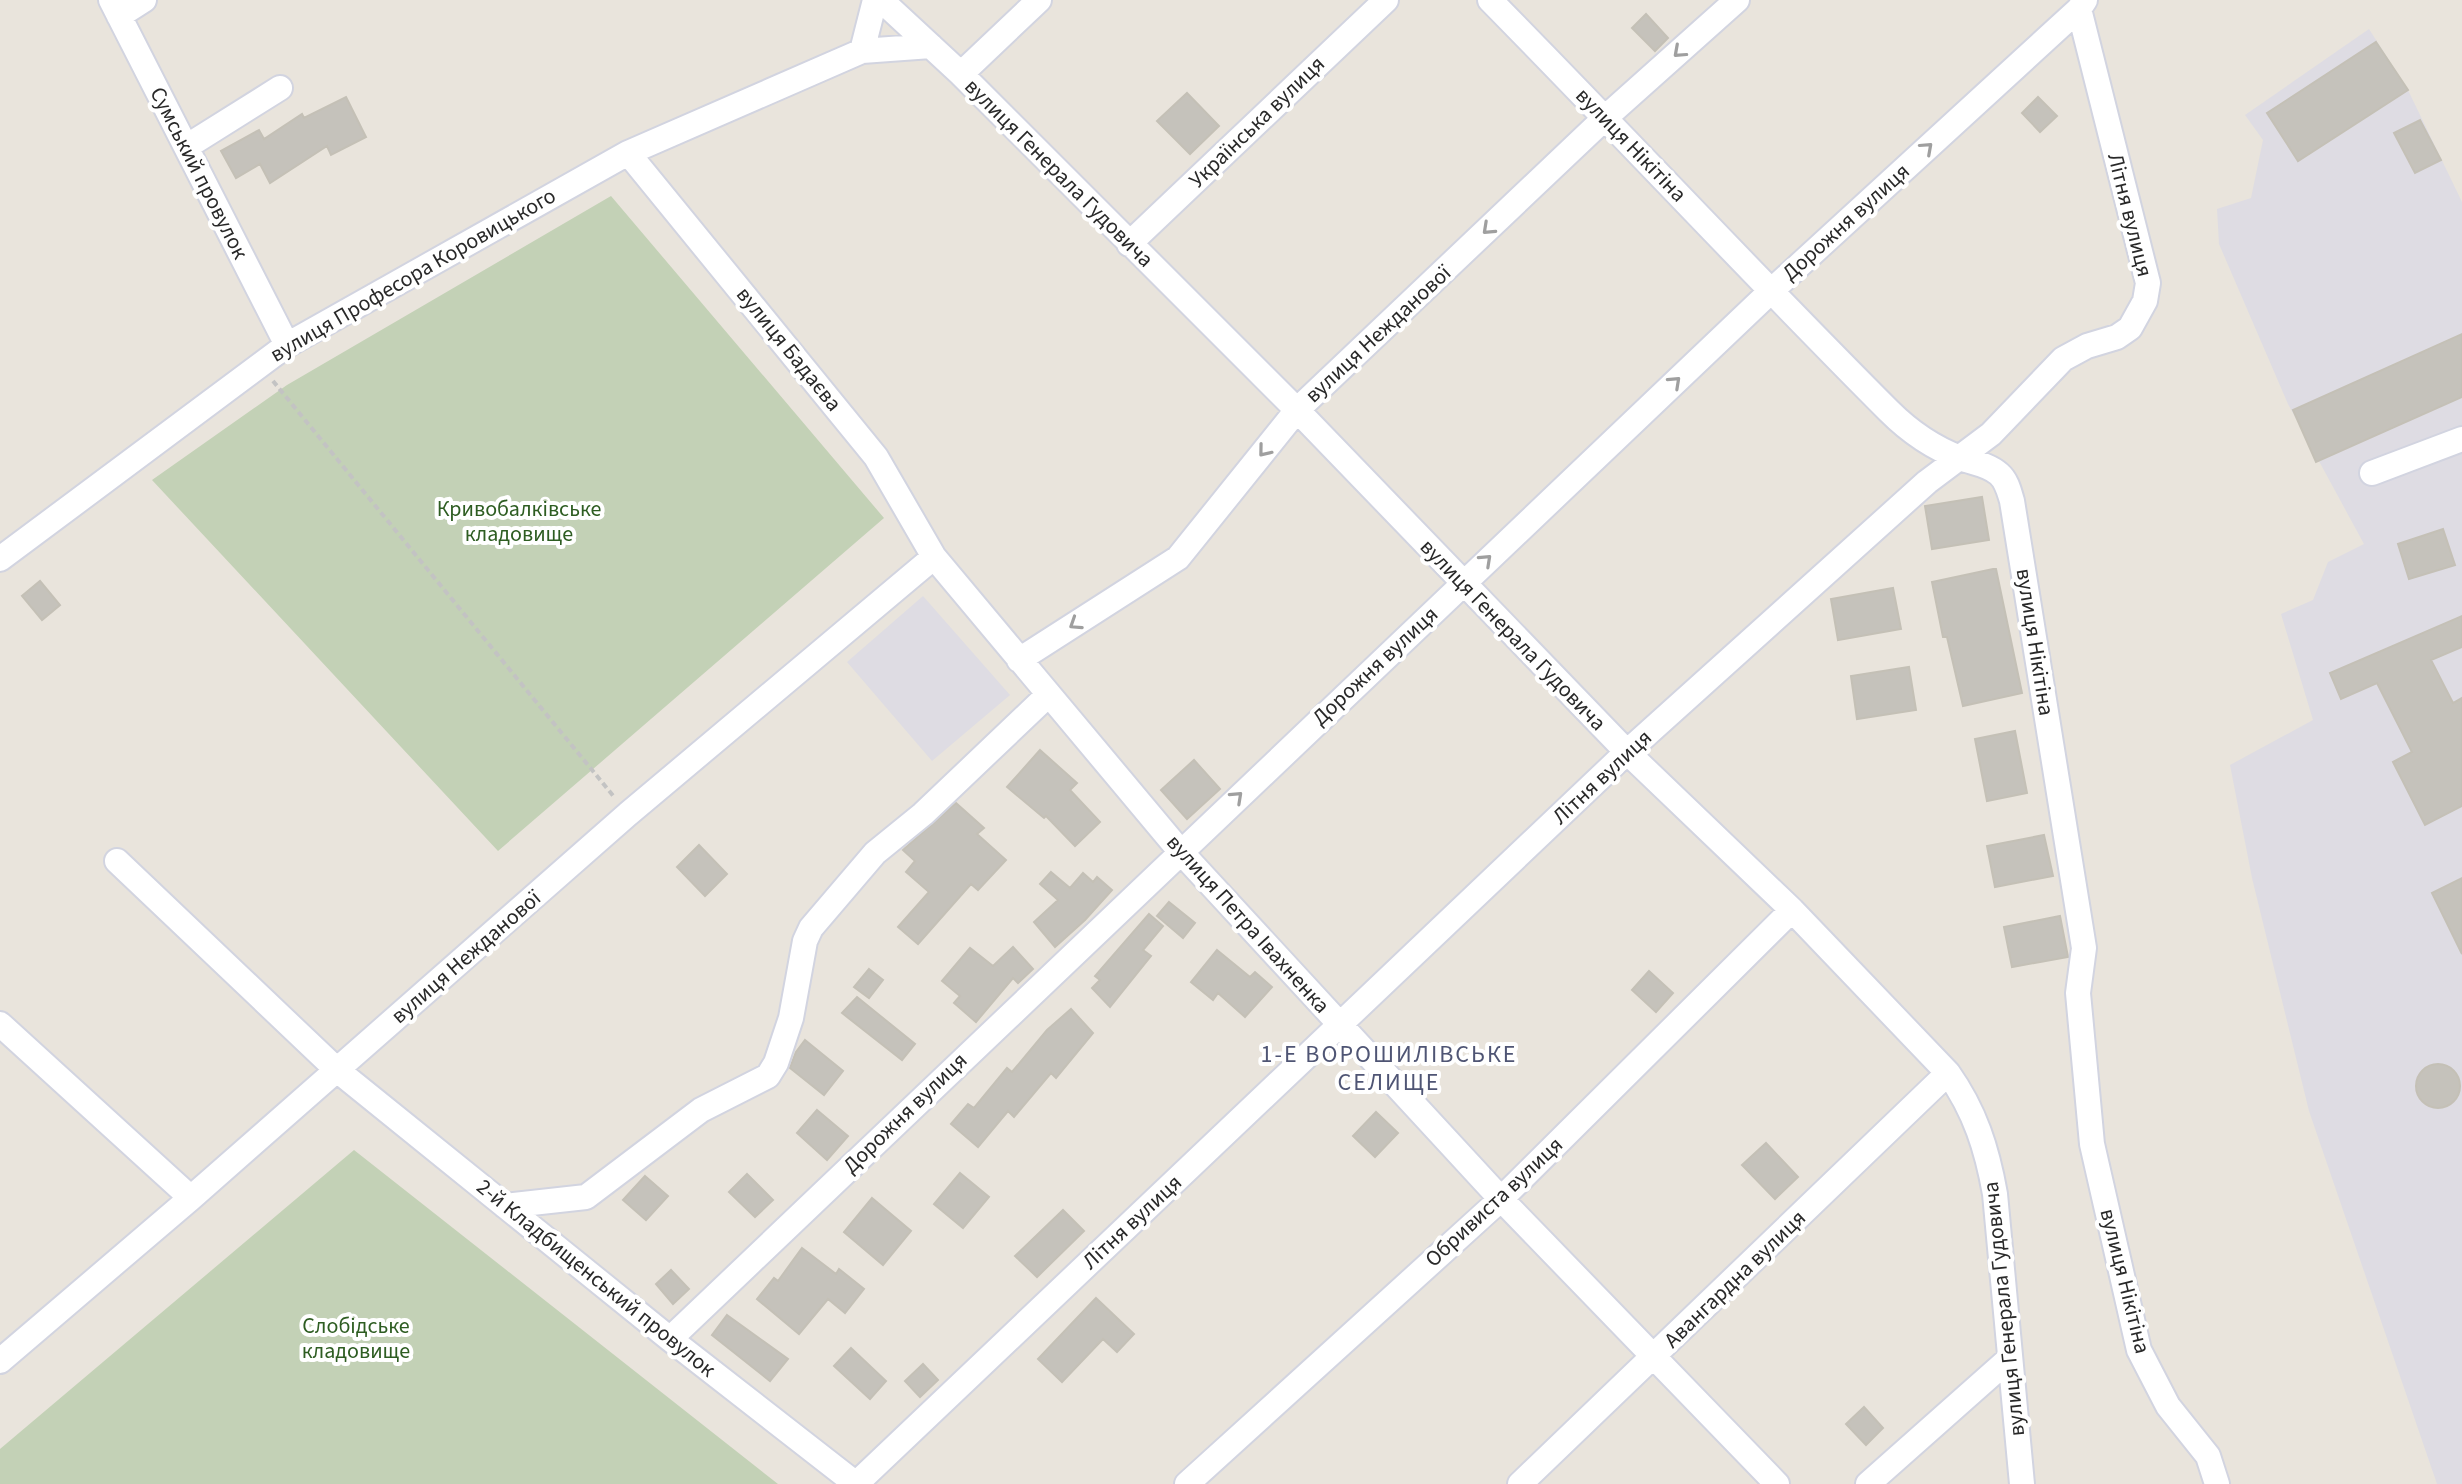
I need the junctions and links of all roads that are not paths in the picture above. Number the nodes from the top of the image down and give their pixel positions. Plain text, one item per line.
1 (144, 0) edge
2 (878, 0) edge
3 (1039, 0) edge
4 (1386, 0) edge
5 (1490, 0) edge
6 (1737, 0) edge
7 (2082, 5) edge
8 (115, 8) edge
9 (931, 46) junction
10 (862, 51) junction
11 (961, 74) junction
12 (280, 88) dead end
13 (1606, 117) junction
14 (186, 147) junction
15 (628, 153) junction
16 (1129, 244) junction
17 (1770, 292) junction
18 (287, 345) junction
19 (1297, 410) junction
20 (2462, 439) edge
21 (1960, 458) junction
22 (2372, 473) dead end
23 (934, 557) junction
24 (0, 559) edge
25 (1463, 583) junction
26 (1019, 660) junction
27 (1048, 695) junction
28 (1627, 752) junction
29 (1180, 851) junction
30 (117, 861) dead end
31 (1792, 910) junction
32 (0, 1024) edge
33 (1340, 1025) junction
34 (337, 1070) junction
35 (1948, 1073) junction
36 (191, 1198) junction
37 (1501, 1199) junction
38 (556, 1200) junction
39 (505, 1206) junction
40 (552, 1244) junction
41 (670, 1339) junction
42 (1654, 1357) junction
43 (2009, 1359) junction
44 (0, 1361) edge
45 (856, 1484) edge
46 (1187, 1484) edge
47 (1520, 1484) edge
48 (1777, 1484) edge
49 (1868, 1484) edge
50 (2022, 1484) edge
51 (2217, 1484) edge

1 - 8 street
2 - 9 street, вулиця Генерала Гудовича
2 - 10 street
3 - 11 street
4 - 16 street, Українська вулиця
5 - 13 street, вулиця Нікітіна
6 -> 13 street, вулиця Нежданової
17 -> 7 street, Дорожня вулиця
7 - 21 street, Літня вулиця
8 - 14 street, Сумський провулок
9 - 10 street, вулиця Професора Коровицького
9 - 11 street, вулиця Генерала Гудовича
10 - 15 street, вулиця Професора Коровицького
11 - 16 street, вулиця Генерала Гудовича
12 - 14 street
13 - 17 street, вулиця Нікітіна
13 -> 19 street, вулиця Нежданової
14 - 18 street, Сумський провулок
15 - 18 street, вулиця Професора Коровицького
15 - 23 street, вулиця Бадаєва
16 - 19 street, вулиця Генерала Гудовича
17 - 21 street, вулиця Нікітіна
25 -> 17 street, Дорожня вулиця
18 - 24 street, вулиця Професора Коровицького
19 - 25 street, вулиця Генерала Гудовича
19 -> 26 street, вулиця Нежданової
20 - 22 street
21 - 28 street, Літня вулиця
21 - 51 street, вулиця Нікітіна
23 - 26 street, вулиця Петра Івахненка
23 - 34 street, вулиця Нежданової
25 - 28 street, вулиця Генерала Гудовича
29 -> 25 street, Дорожня вулиця
26 - 27 street, вулиця Петра Івахненка
27 - 29 street, вулиця Петра Івахненка
27 - 38 street
28 - 31 street, вулиця Генерала Гудовича
28 - 33 street, Літня вулиця
29 - 33 street, вулиця Петра Івахненка
29 - 41 street, Дорожня вулиця
30 - 34 street, 2-й Кладбищенський провулок
31 - 35 street, вулиця Генерала Гудовича
31 - 37 street, Обривиста вулиця
32 - 36 street
33 - 37 street, вулиця Петра Івахненка
33 - 45 street, Літня вулиця
34 - 36 street, вулиця Нежданової
34 - 39 street, 2-й Кладбищенський провулок
35 - 42 street, Авангардна вулиця
35 - 43 street, вулиця Генерала Гудовича
36 - 44 street, вулиця Нежданової
37 - 42 street, вулиця Петра Івахненка
37 - 46 street, Обривиста вулиця
38 - 39 street
38 - 40 street
39 - 40 street, 2-й Кладбищенський провулок
40 - 41 street, 2-й Кладбищенський провулок
41 - 45 street, 2-й Кладбищенський провулок
42 - 47 street, Авангардна вулиця
42 - 48 street, вулиця Петра Івахненка
43 - 49 street
43 - 50 street, вулиця Генерала Гудовича

